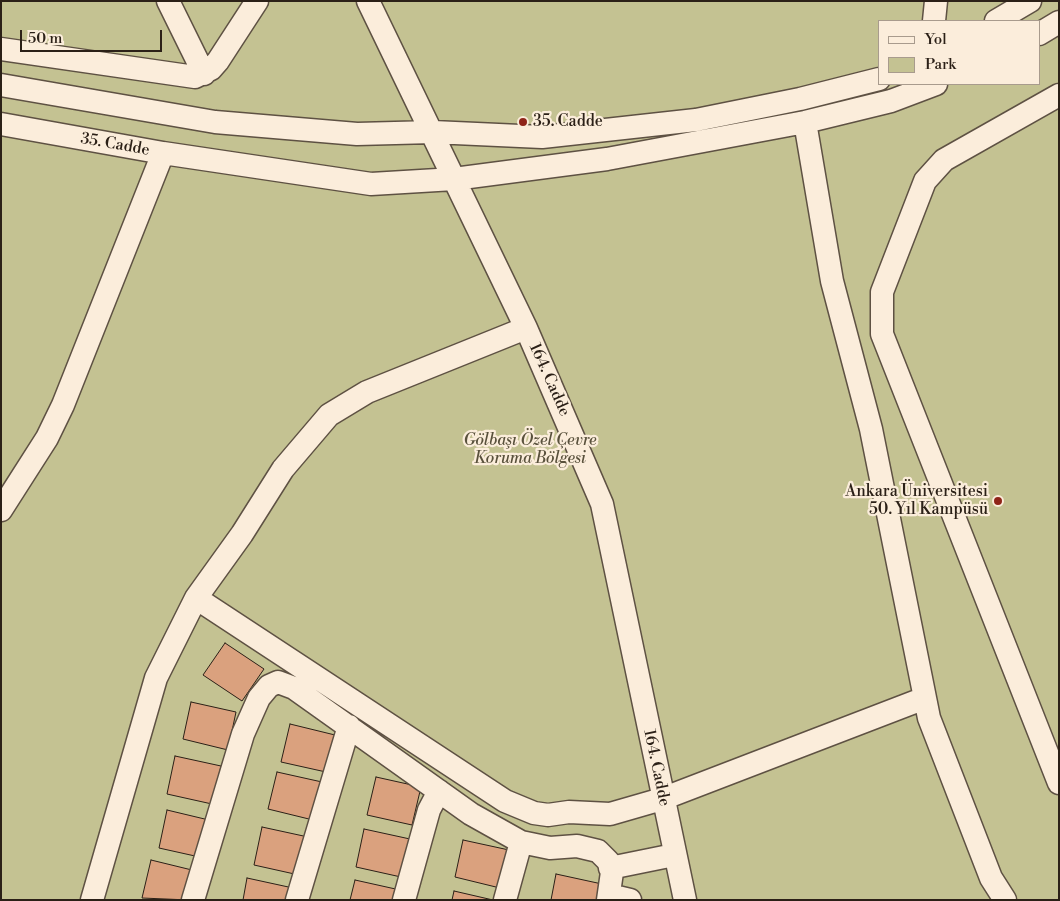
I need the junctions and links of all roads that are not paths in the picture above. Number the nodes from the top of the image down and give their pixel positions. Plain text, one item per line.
1 (168, 1) edge
2 (257, 1) edge
3 (368, 1) edge
4 (936, 1) edge
5 (1030, 1) edge
6 (934, 20) edge
7 (998, 20) edge
8 (1059, 22) edge
9 (1040, 33) edge
10 (1, 49) edge
11 (204, 74) junction
12 (878, 79) edge
13 (1, 84) edge
14 (933, 85) edge
15 (1059, 95) edge
16 (805, 122) junction
17 (1, 124) edge
18 (432, 132) junction
19 (163, 153) junction
20 (454, 179) junction
21 (526, 328) junction
22 (1, 510) edge
23 (196, 598) junction
24 (925, 698) junction
25 (348, 726) junction
26 (1059, 783) edge
27 (439, 791) junction
28 (662, 799) junction
29 (521, 842) junction
30 (674, 854) junction
31 (610, 868) junction
32 (616, 898) edge
33 (92, 900) edge
34 (193, 900) edge
35 (297, 900) edge
36 (404, 900) edge
37 (506, 900) edge
38 (684, 900) edge
39 (1005, 900) edge

1 - 11 street
2 - 11 street
3 - 18 street, 164. Cadde
4 - 6 street
5 - 7 street
8 - 9 street
10 - 11 street
12 - 18 street
13 - 18 street
14 - 16 street, 35. Cadde
15 - 26 street
16 - 20 street, 35. Cadde
16 - 24 street
17 - 19 street, 35. Cadde
18 - 20 street, 164. Cadde
19 - 20 street, 35. Cadde
19 - 22 street
20 - 21 street, 164. Cadde
21 - 23 street
21 - 28 street, 164. Cadde
23 - 28 street
23 - 33 street
24 - 28 street
24 - 39 street
25 - 27 street
25 - 34 street
25 - 35 street
27 - 29 street
27 - 36 street
28 - 30 street, 164. Cadde
29 - 31 street
29 - 37 street
30 - 31 street
30 - 38 street, 164. Cadde
31 - 32 street

